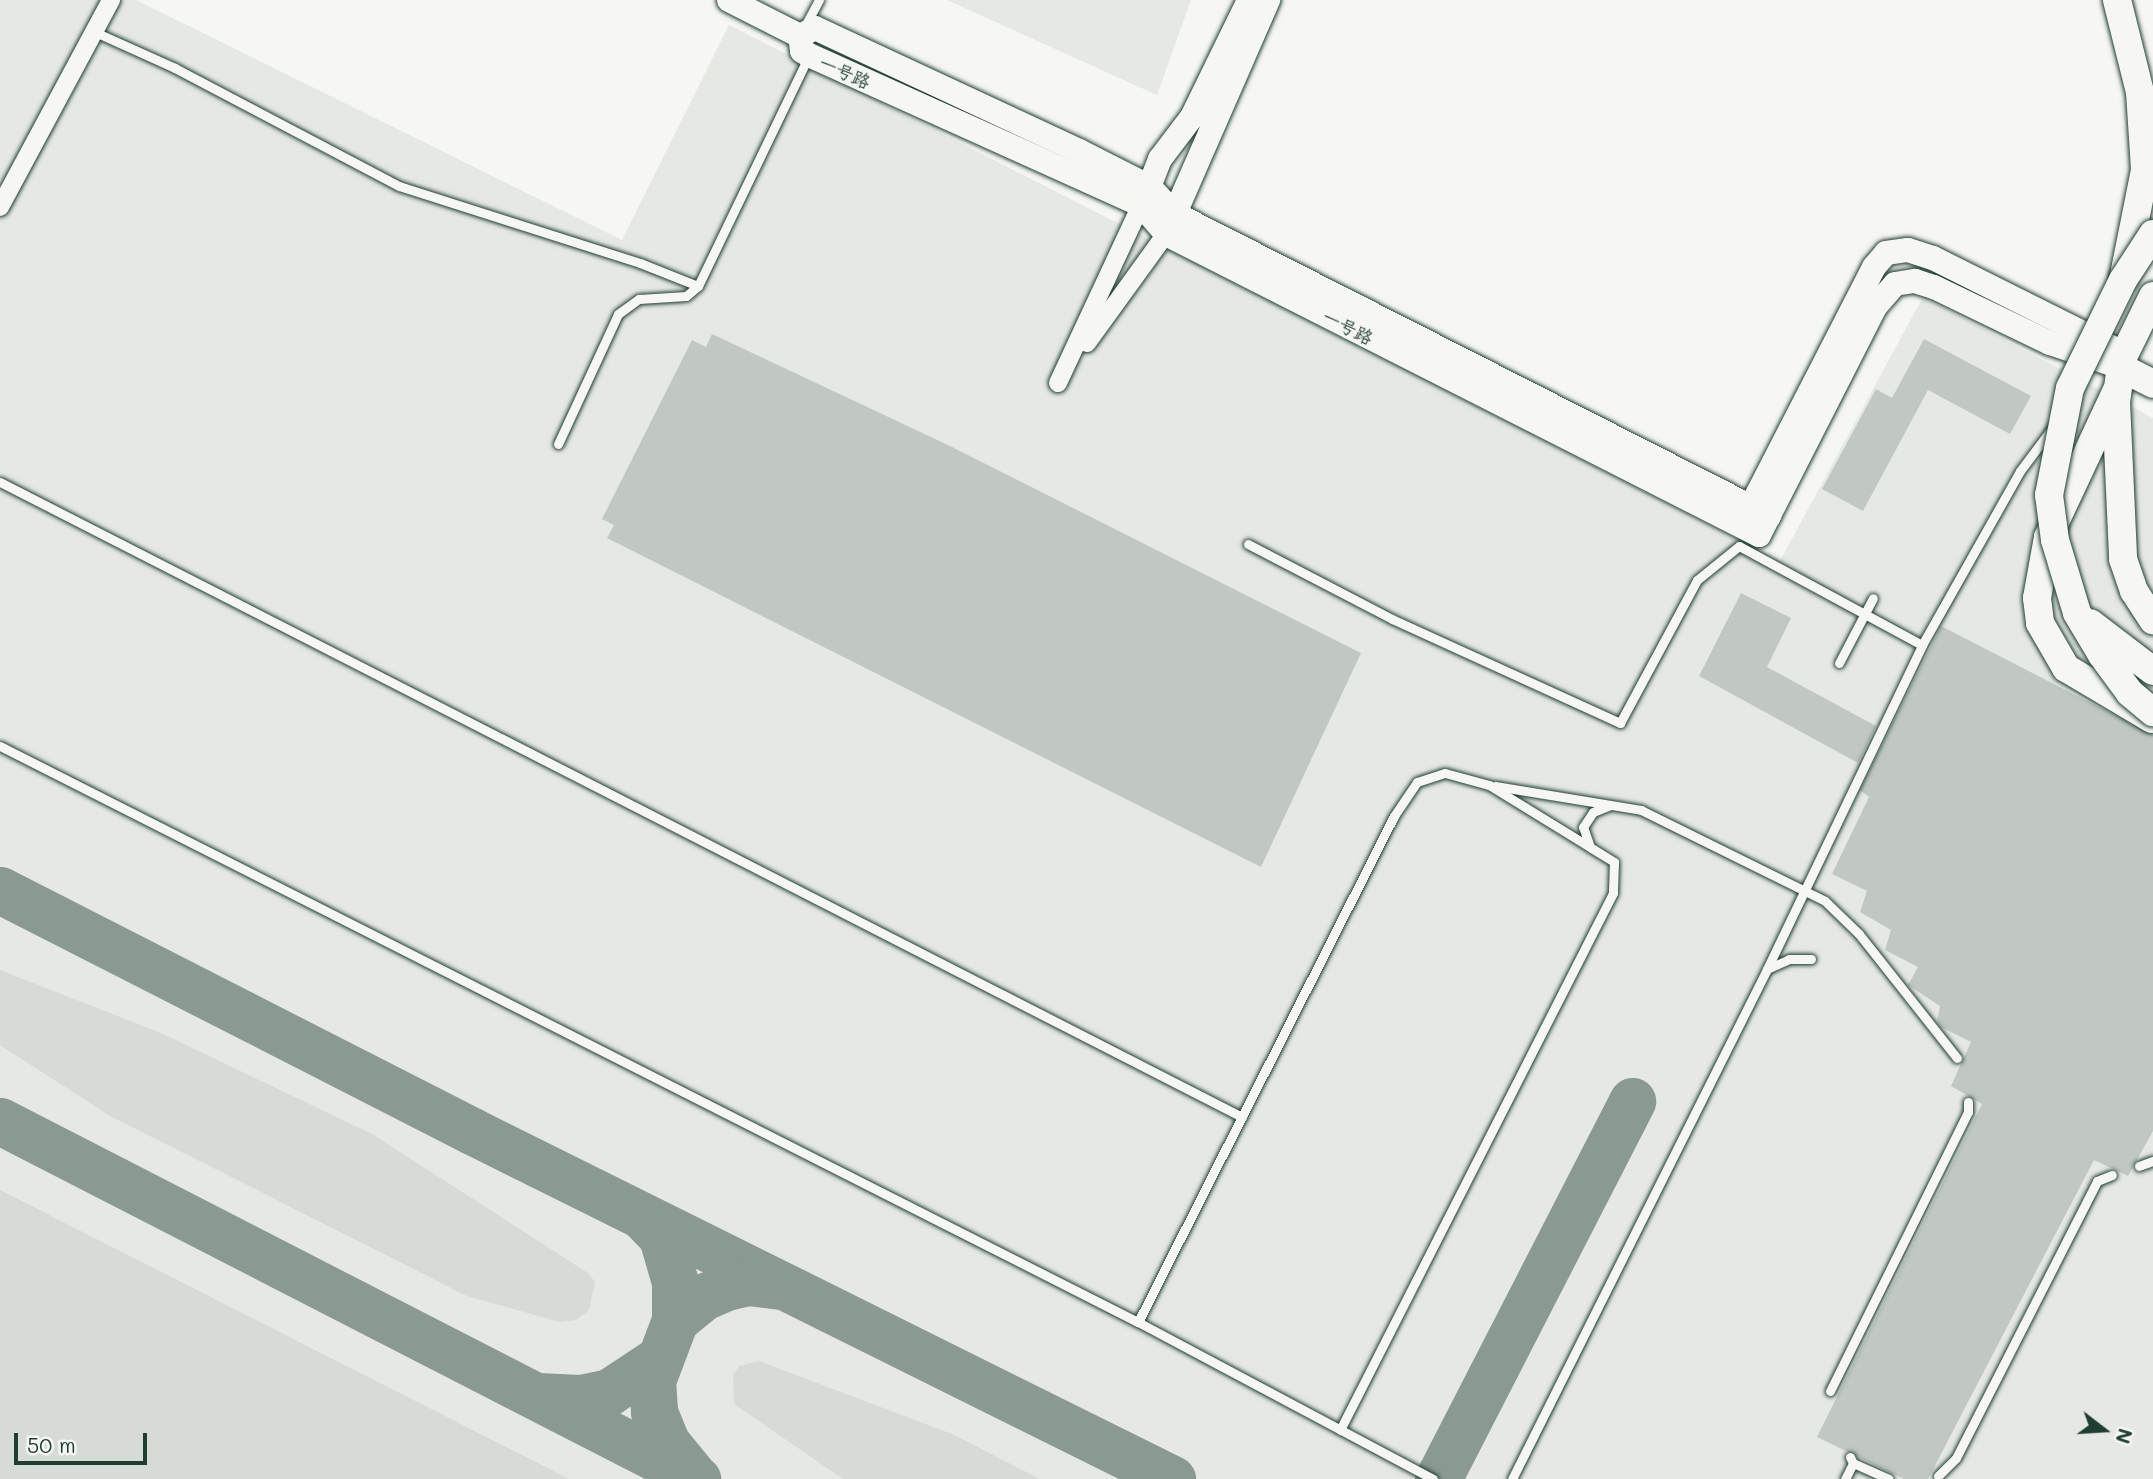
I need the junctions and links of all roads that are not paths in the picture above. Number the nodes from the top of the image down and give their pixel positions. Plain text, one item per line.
1 (111, 0) edge
2 (729, 0) edge
3 (819, 0) edge
4 (1249, 0) edge
5 (1268, 0) edge
6 (2117, 0) edge
7 (95, 32) junction
8 (804, 46) junction
9 (1146, 196) junction
10 (0, 207) edge
11 (1170, 224) junction
12 (2153, 234) edge
13 (2123, 281) junction
14 (698, 286) junction
15 (2153, 296) edge
16 (2120, 371) junction
17 (2153, 384) edge
18 (2074, 402) dead end
19 (558, 444) dead end
20 (0, 482) edge
21 (1248, 544) dead end
22 (1873, 598) dead end
23 (1866, 612) junction
24 (2077, 613) junction
25 (2153, 620) edge
26 (1922, 645) junction
27 (1839, 663) dead end
28 (2153, 671) edge
29 (2153, 712) edge
30 (2153, 720) edge
31 (0, 746) edge
32 (1489, 785) junction
33 (1612, 805) junction
34 (1590, 847) junction
35 (1807, 893) junction
36 (1811, 960) dead end
37 (1768, 969) junction
38 (1956, 1058) dead end
39 (1968, 1102) dead end
40 (1242, 1117) junction
41 (2153, 1161) edge
42 (2139, 1166) dead end
43 (2112, 1175) dead end
44 (1138, 1322) junction
45 (1830, 1391) dead end
46 (1340, 1430) junction
47 (1938, 1476) dead end
48 (1433, 1479) edge
49 (1512, 1479) edge
50 (1846, 1479) edge
51 (1889, 1479) edge

1 - 7 street
2 - 8 main road, 一号路
3 - 8 lane
4 - 9 main road
5 - 11 main road
6 - 13 main road
7 - 10 street
7 - 14 lane
8 - 9 main road, 一号路
8 - 14 lane
9 - 11 main road, 一号路
9 - 11 street
11 - 16 main road, 一号路
12 - 13 main road, bridge
13 - 24 main road, bridge
14 - 19 lane
15 - 16 main road
16 - 17 main road
16 - 25 main road
16 - 30 main road
18 - 26 lane
20 - 40 lane
21 - 23 lane
22 - 23 lane
23 - 26 lane
23 - 27 lane
24 - 28 main road, bridge
24 - 29 main road, bridge
26 - 35 lane
31 - 44 lane
32 - 33 lane
32 - 34 lane
32 - 40 lane
33 - 34 lane
33 - 35 lane
34 - 46 lane
35 - 37 lane
35 - 38 lane
36 - 37 lane
37 - 49 lane
39 - 45 lane
40 - 44 lane
41 - 42 lane
43 - 47 lane
44 - 46 lane
46 - 48 lane
50 - 51 lane

